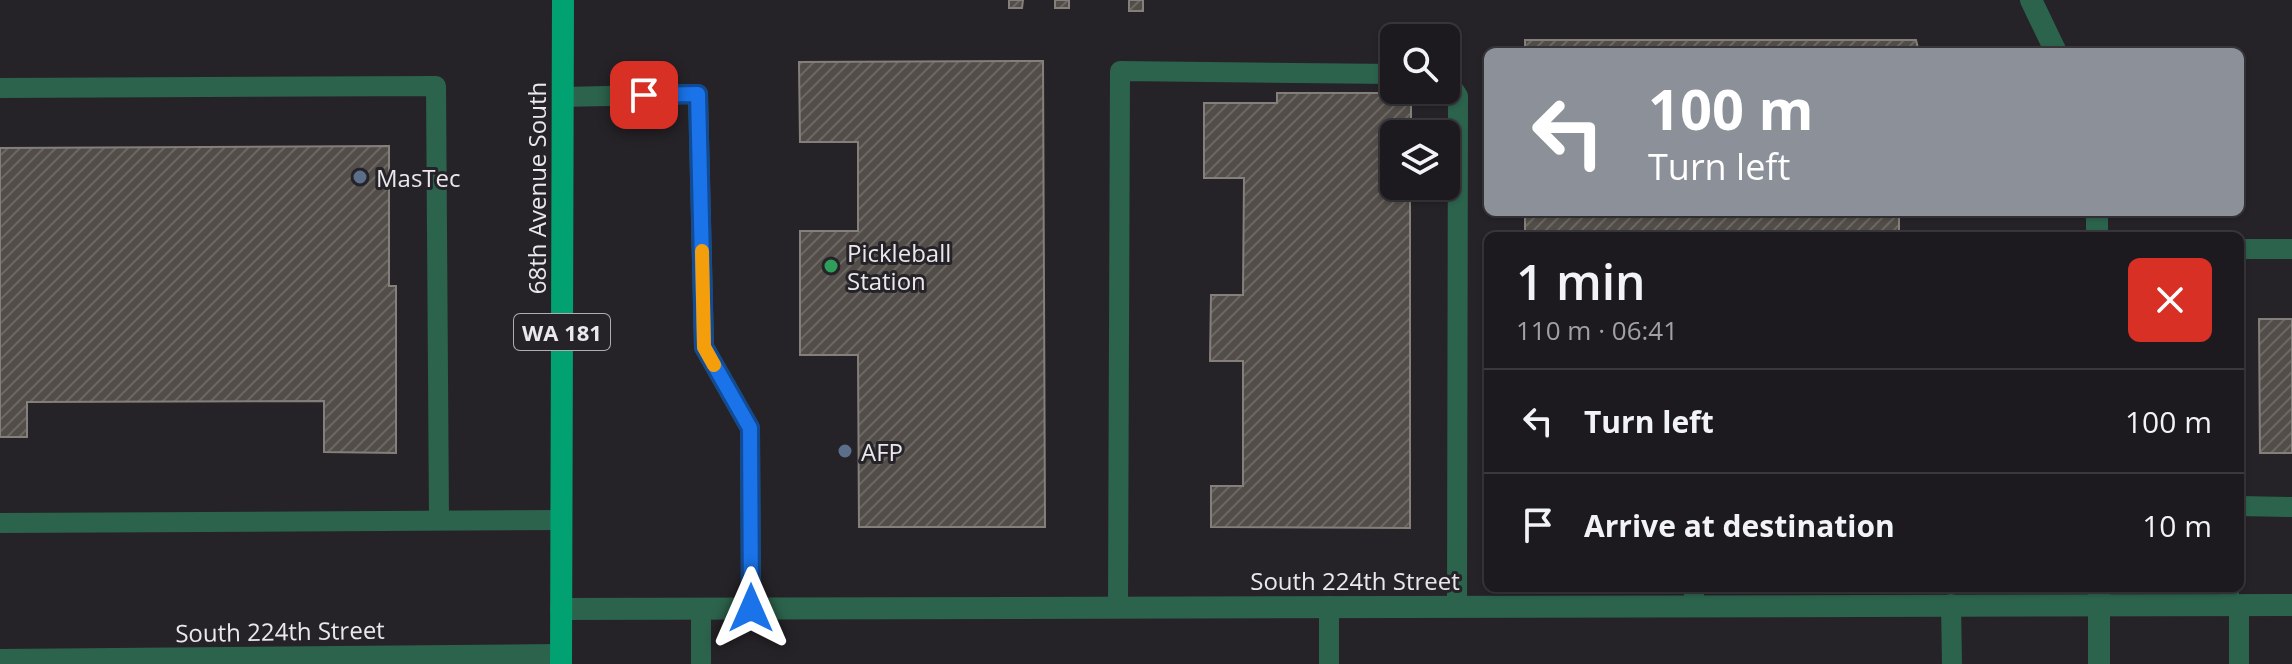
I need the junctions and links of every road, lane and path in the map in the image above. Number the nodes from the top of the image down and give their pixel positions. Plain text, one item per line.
1 (563, 0) edge
2 (2031, 0) edge
3 (2054, 48) edge
4 (1380, 74) edge
5 (0, 88) edge
6 (562, 97) junction
7 (1458, 104) edge
8 (2244, 249) edge
9 (2292, 249) edge
10 (2244, 506) edge
11 (2292, 507) edge
12 (439, 520) junction
13 (561, 520) junction
14 (0, 523) edge
15 (1694, 596) edge
16 (2099, 596) edge
17 (2232, 599) edge
18 (1951, 604) junction
19 (1457, 605) junction
20 (2292, 605) edge
21 (1329, 606) junction
22 (1118, 607) junction
23 (751, 608) junction
24 (561, 609) junction
25 (701, 609) junction
26 (0, 659) edge
27 (561, 659) edge
28 (372, 660) edge
29 (701, 664) edge
30 (1329, 664) edge
31 (1952, 664) edge
32 (2099, 664) edge
33 (2239, 664) edge

1 - 6 main road, 68th Avenue South / WA 181
2 - 3 street
4 - 22 lane
5 - 12 lane
6 - 13 main road, 68th Avenue South / WA 181
6 - 23 lane
7 - 19 lane
8 - 9 lane
10 - 11 lane
12 - 13 lane
12 - 14 lane
13 - 24 main road, 68th Avenue South / WA 181
15 - 18 street, South 224th Street
15 - 19 street, South 224th Street
16 - 17 street, South 224th Street
16 - 18 street, South 224th Street
16 - 32 street
17 - 20 street, South 224th Street
17 - 33 lane
18 - 31 lane
19 - 21 street, South 224th Street
21 - 22 street, South 224th Street
21 - 30 lane
22 - 23 street, South 224th Street
23 - 25 street, South 224th Street
24 - 25 street, South 224th Street
24 - 27 main road, 68th Avenue South / WA 181
25 - 29 lane
26 - 28 lane, South 224th Street
27 - 28 lane, South 224th Street

